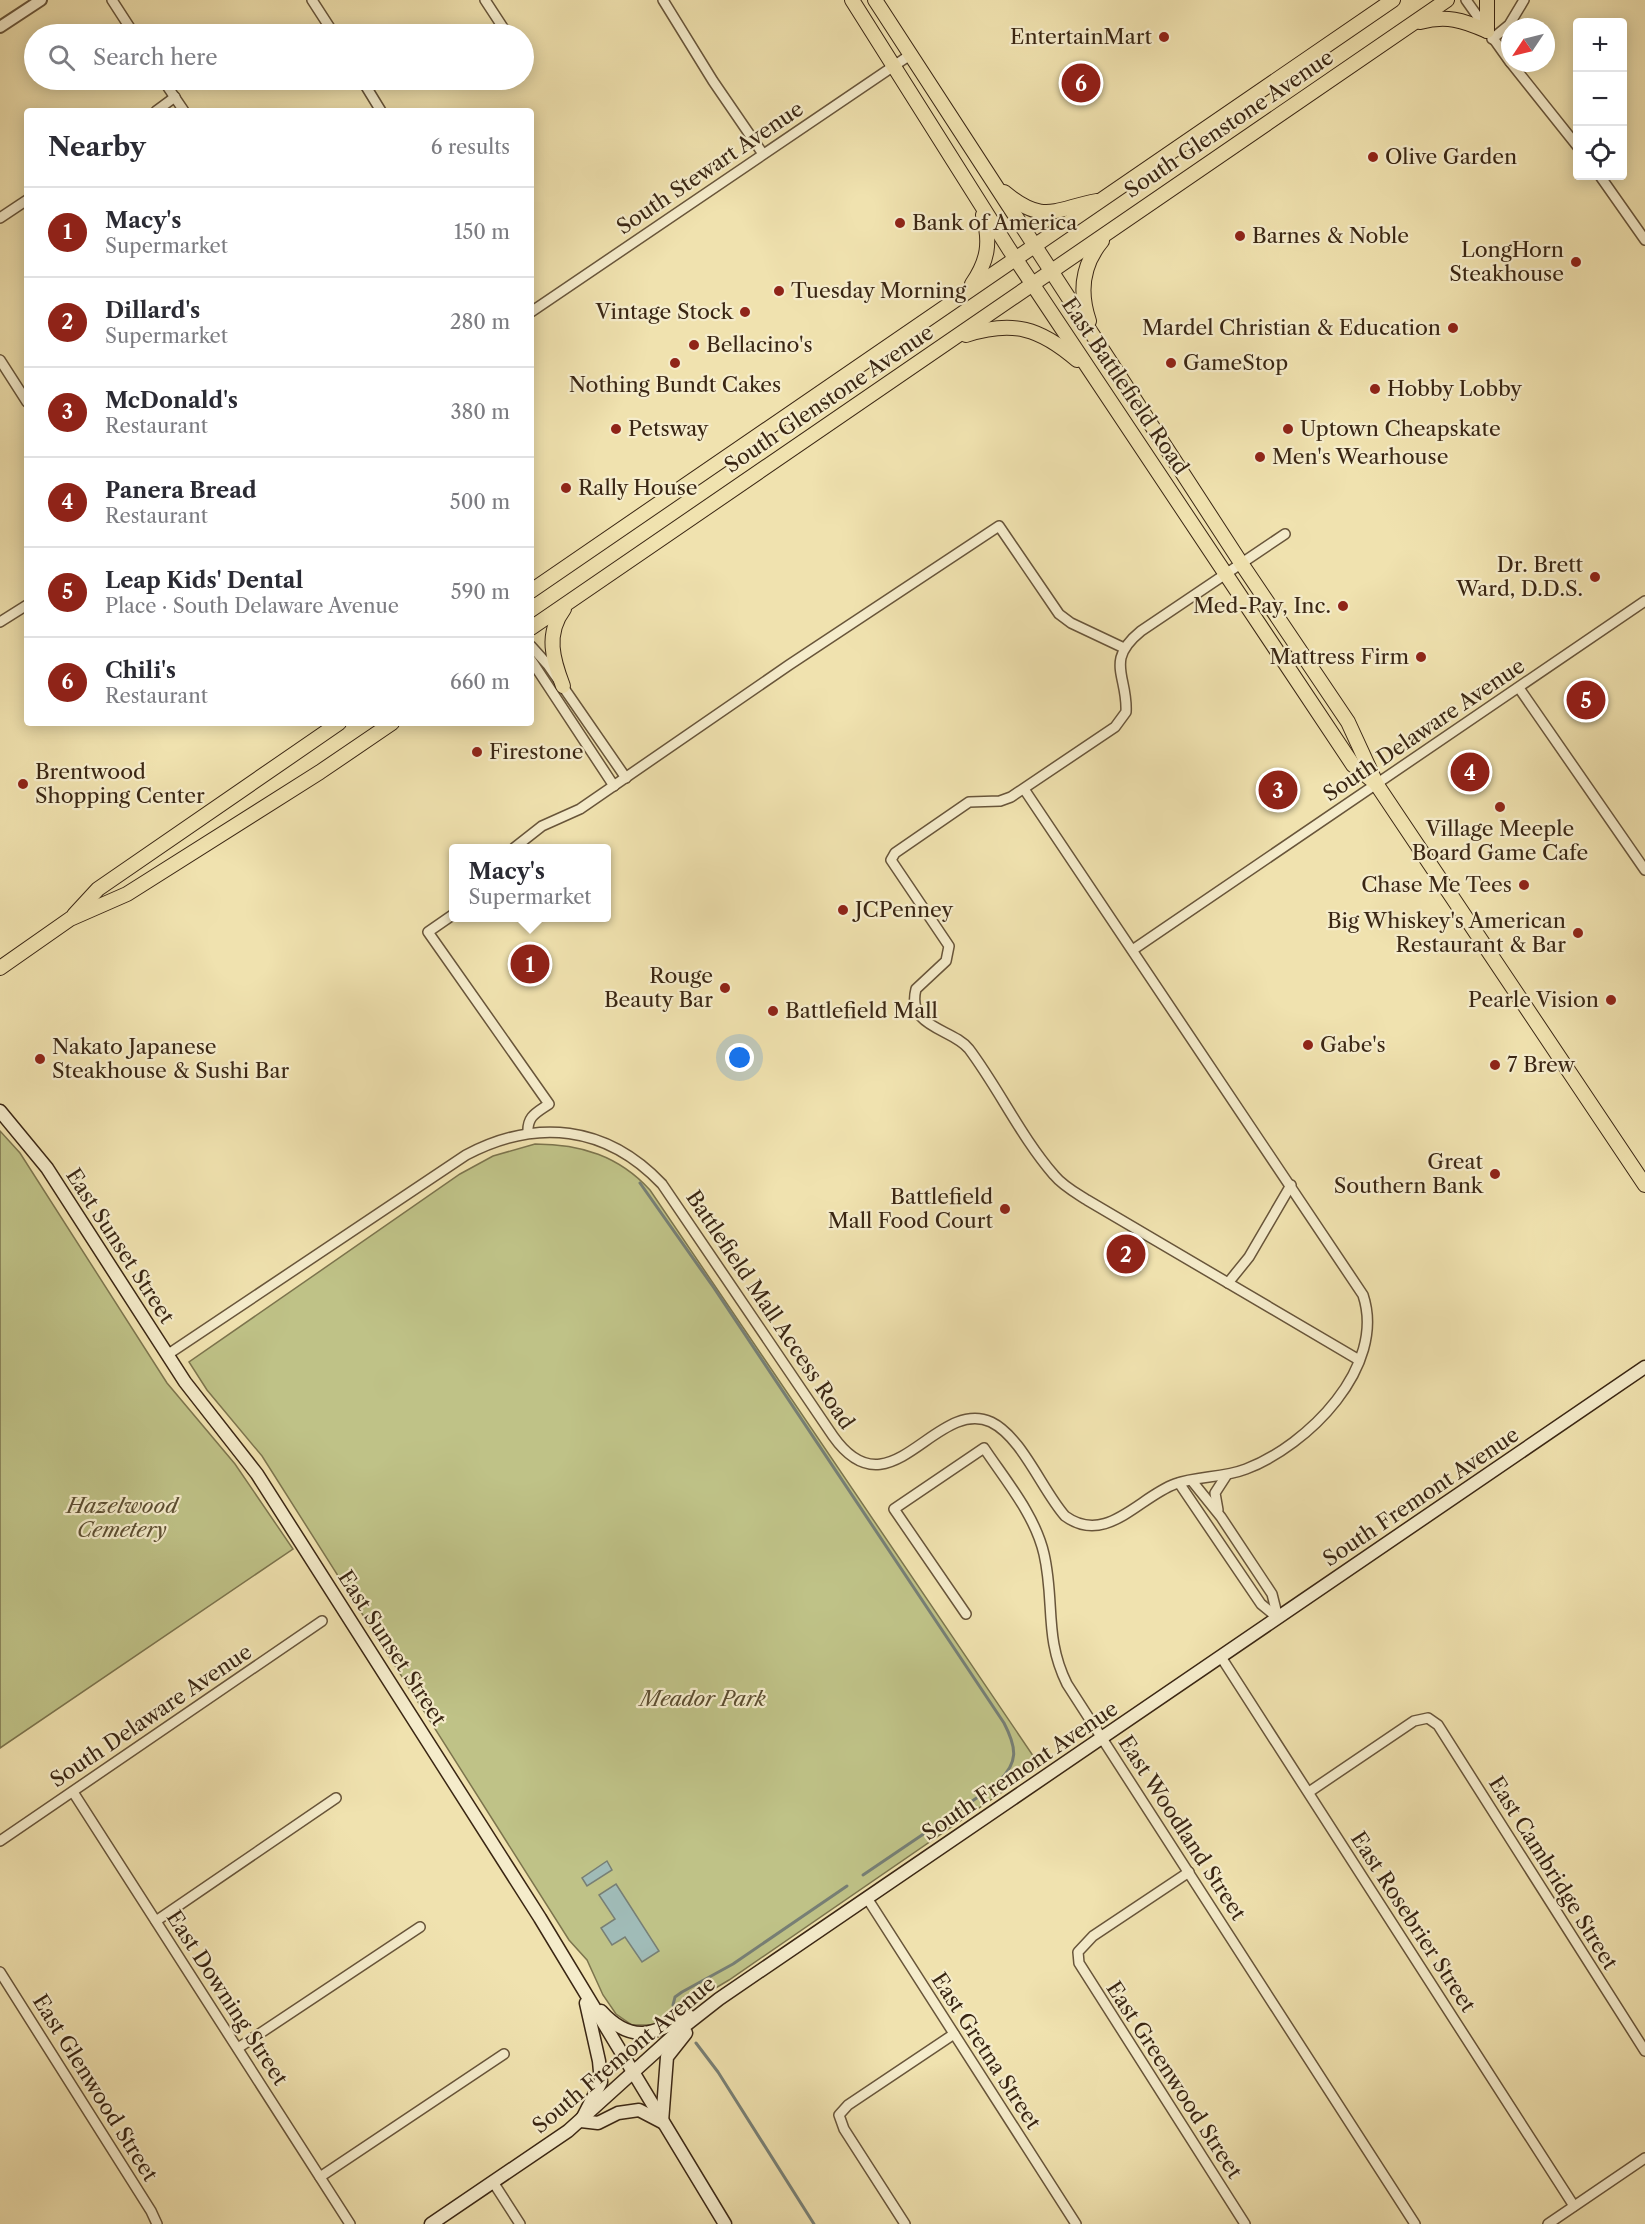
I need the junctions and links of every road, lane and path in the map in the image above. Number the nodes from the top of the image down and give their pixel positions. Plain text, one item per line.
1 (41, 0) edge
2 (112, 0) edge
3 (312, 0) edge
4 (485, 0) edge
5 (663, 0) edge
6 (852, 0) edge
7 (875, 0) edge
8 (1393, 0) edge
9 (1447, 0) edge
10 (1466, 0) edge
11 (1487, 0) edge
12 (1524, 0) edge
13 (128, 24) edge
14 (328, 24) edge
15 (501, 24) edge
16 (1412, 24) junction
17 (0, 27) edge
18 (1489, 35) junction
19 (1501, 50) edge
20 (910, 55) junction
21 (893, 66) junction
22 (1518, 72) edge
23 (170, 90) edge
24 (368, 90) edge
25 (175, 97) junction
26 (160, 108) edge
27 (182, 108) edge
28 (379, 108) edge
29 (1573, 141) edge
30 (764, 154) junction
31 (1603, 180) edge
32 (994, 183) junction
33 (1102, 200) junction
34 (24, 202) edge
35 (978, 202) junction
36 (0, 218) edge
37 (1113, 229) junction
38 (1645, 240) edge
39 (1034, 246) junction
40 (1015, 259) junction
41 (1052, 272) junction
42 (1032, 285) junction
43 (967, 292) junction
44 (534, 310) edge
45 (1094, 335) junction
46 (952, 340) junction
47 (0, 360) edge
48 (1091, 374) junction
49 (24, 397) edge
50 (1285, 534) dead end
51 (577, 560) junction
52 (1241, 563) junction
53 (1225, 574) junction
54 (534, 578) edge
55 (534, 589) edge
56 (1645, 601) edge
57 (570, 602) junction
58 (24, 607) edge
59 (0, 622) edge
60 (534, 626) edge
61 (1125, 646) junction
62 (534, 650) edge
63 (534, 665) edge
64 (563, 686) junction
65 (1519, 688) junction
66 (335, 726) edge
67 (388, 726) edge
68 (626, 778) junction
69 (1377, 784) junction
70 (614, 786) junction
71 (1023, 789) junction
72 (520, 844) edge
73 (1645, 870) edge
74 (449, 917) edge
75 (70, 919) junction
76 (1134, 949) junction
77 (0, 968) edge
78 (0, 1112) edge
79 (528, 1133) junction
80 (1291, 1185) junction
81 (1645, 1185) edge
82 (1228, 1283) junction
83 (166, 1355) junction
84 (1359, 1360) junction
85 (1645, 1367) edge
86 (1226, 1476) junction
87 (1192, 1481) junction
88 (1179, 1483) junction
89 (1221, 1518) junction
90 (966, 1614) dead end
91 (1278, 1618) junction
92 (322, 1621) dead end
93 (1221, 1657) junction
94 (1104, 1738) junction
95 (73, 1792) junction
96 (1309, 1792) junction
97 (336, 1797) dead end
98 (0, 1841) edge
99 (1189, 1872) junction
100 (867, 1898) junction
101 (156, 1921) junction
102 (420, 1927) dead end
103 (0, 1972) edge
104 (584, 1993) junction
105 (705, 2009) junction
106 (954, 2034) junction
107 (238, 2048) junction
108 (1645, 2051) edge
109 (504, 2054) dead end
110 (632, 2074) junction
111 (581, 2121) junction
112 (662, 2122) junction
113 (1645, 2158) edge
114 (320, 2177) junction
115 (493, 2182) junction
116 (1574, 2206) junction
117 (157, 2224) edge
118 (350, 2224) edge
119 (431, 2224) edge
120 (520, 2224) edge
121 (725, 2224) edge
122 (905, 2224) edge
123 (1076, 2224) edge
124 (1245, 2224) edge
125 (1415, 2224) edge
126 (1548, 2224) edge

1 - 17 street
2 - 13 street
3 - 14 street
4 - 15 street
5 - 30 street
6 - 21 main road, East Battlefield Road
7 - 20 main road, East Battlefield Road
8 - 33 main road, South Glenstone Avenue
9 - 16 main road, South Glenstone Avenue
10 - 18 street
11 - 18 main road
12 - 18 street
16 - 18 main road
16 - 37 main road, South Glenstone Avenue
18 - 19 street
20 - 21 street, South Stewart Avenue
20 - 32 main road, East Battlefield Road
21 - 30 street, South Stewart Avenue
21 - 35 main road, East Battlefield Road
22 - 29 street
23 - 25 street
24 - 28 street
25 - 26 street
25 - 27 street
30 - 44 street, South Stewart Avenue
31 - 38 street
32 - 33 main road
32 - 39 main road, East Battlefield Road
33 - 39 main road, South Glenstone Avenue
34 - 36 street
35 - 40 main road, East Battlefield Road
35 - 43 main road
37 - 41 main road, South Glenstone Avenue
37 - 45 main road
39 - 40 main road, South Glenstone Avenue
39 - 41 main road, East Battlefield Road
40 - 42 main road, East Battlefield Road
40 - 43 main road, South Glenstone Avenue
41 - 42 main road, South Glenstone Avenue
41 - 45 main road, East Battlefield Road
42 - 46 main road, South Glenstone Avenue
42 - 48 main road, East Battlefield Road
43 - 51 main road, South Glenstone Avenue
45 - 52 main road, East Battlefield Road
46 - 48 main road
46 - 57 main road, South Glenstone Avenue
47 - 49 street
48 - 53 main road, East Battlefield Road
50 - 52 street
51 - 54 main road
51 - 55 main road, South Glenstone Avenue
52 - 53 street
52 - 69 main road, East Battlefield Road
53 - 61 street
53 - 69 main road, East Battlefield Road
56 - 65 street, South Delaware Avenue
57 - 60 main road, South Glenstone Avenue
57 - 64 main road
58 - 59 street
61 - 68 street
61 - 71 street
62 - 64 street
63 - 70 street
64 - 68 street
65 - 69 street, South Delaware Avenue
65 - 73 street
66 - 75 main road
67 - 75 main road
68 - 70 street
69 - 76 street, South Delaware Avenue
69 - 81 main road, East Battlefield Road
70 - 72 street
71 - 76 street, Battlefield Mall Access Road
71 - 82 street
74 - 79 street
75 - 77 main road
76 - 80 street, Battlefield Mall Access Road
78 - 83 main road, East Sunset Street
79 - 83 street, Battlefield Mall Access Road
79 - 88 street, Battlefield Mall Access Road
80 - 82 street
80 - 84 street, Battlefield Mall Access Road
82 - 84 street
83 - 104 main road, East Sunset Street
84 - 86 street, Battlefield Mall Access Road
85 - 91 main road, South Fremont Avenue
86 - 87 street, Battlefield Mall Access Road
86 - 89 street
87 - 88 street, Battlefield Mall Access Road
87 - 89 street
88 - 91 street
89 - 91 street
90 - 94 street, East Woodland Street
91 - 93 main road, South Fremont Avenue
92 - 95 street, South Delaware Avenue
93 - 94 main road, South Fremont Avenue
93 - 96 street, East Rosebrier Street
94 - 99 street, East Woodland Street
94 - 100 main road, South Fremont Avenue
95 - 98 street, South Delaware Avenue
95 - 101 street, East Downing Street
96 - 108 street, East Cambridge Street
96 - 116 street, East Rosebrier Street
97 - 101 street
99 - 124 street, East Greenwood Street
99 - 125 street, East Woodland Street
100 - 105 main road, South Fremont Avenue
100 - 106 street, East Gretna Street
101 - 107 street, East Downing Street
102 - 107 street
103 - 117 street, East Glenwood Street
104 - 105 main road
104 - 110 main road, East Sunset Street
104 - 111 main road
105 - 110 main road, South Fremont Avenue
105 - 112 main road
106 - 122 street
106 - 123 street, East Gretna Street
107 - 114 street, East Downing Street
109 - 114 street
110 - 111 main road, South Fremont Avenue
110 - 112 main road, East Sunset Street
111 - 112 main road
111 - 115 main road, South Fremont Avenue
112 - 121 main road, East Sunset Street
113 - 116 street
114 - 118 street, East Downing Street
115 - 119 main road, South Fremont Avenue
115 - 120 street
116 - 126 street

